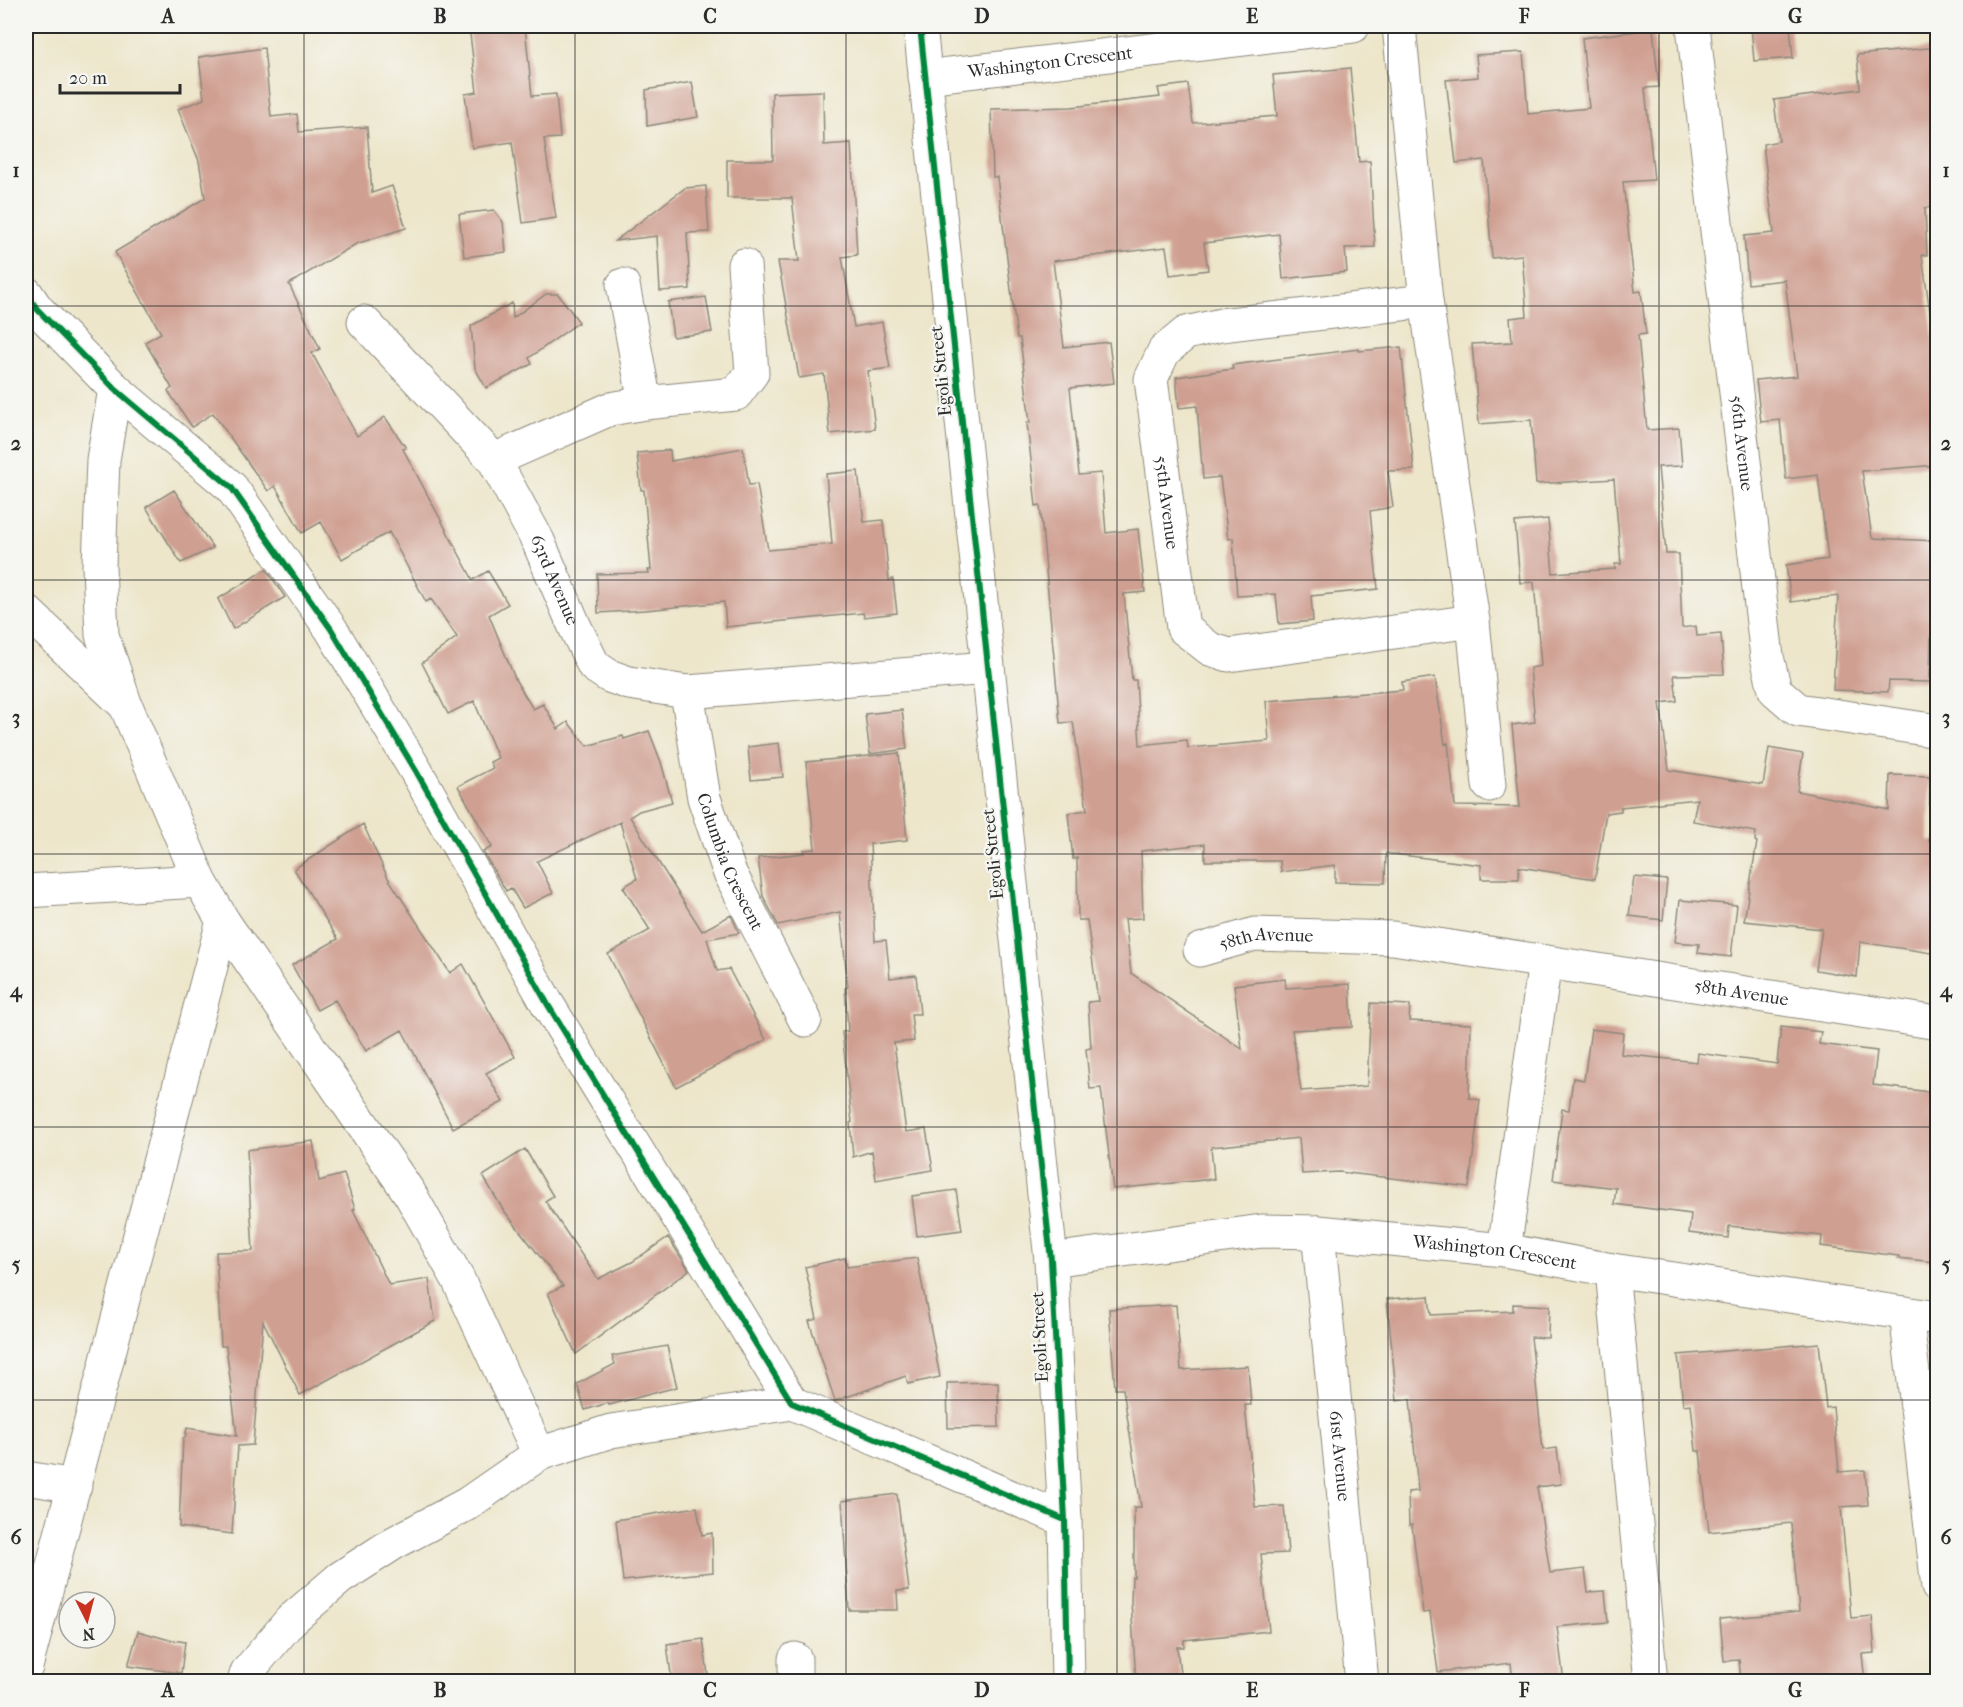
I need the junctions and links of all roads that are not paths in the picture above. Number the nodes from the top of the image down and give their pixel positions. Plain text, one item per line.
1 (920, 26) edge
2 (1353, 26) edge
3 (1400, 26) edge
4 (1693, 26) edge
5 (1123, 39) edge
6 (926, 77) junction
7 (744, 265) dead end
8 (623, 285) dead end
9 (26, 293) edge
10 (1426, 301) junction
11 (364, 322) dead end
12 (115, 389) junction
13 (645, 402) junction
14 (494, 460) junction
15 (26, 611) edge
16 (1473, 621) junction
17 (988, 668) junction
18 (687, 692) junction
19 (126, 706) junction
20 (1938, 731) edge
21 (1489, 785) dead end
22 (200, 881) junction
23 (26, 891) edge
24 (223, 921) junction
25 (1200, 950) dead end
26 (1545, 962) junction
27 (805, 1020) dead end
28 (1938, 1023) edge
29 (1318, 1232) junction
30 (1503, 1250) junction
31 (1052, 1260) junction
32 (1612, 1270) junction
33 (1922, 1315) edge
34 (792, 1403) junction
35 (539, 1454) junction
36 (26, 1478) edge
37 (75, 1486) junction
38 (1065, 1520) junction
39 (1938, 1587) edge
40 (26, 1667) edge
41 (244, 1682) edge
42 (1068, 1682) edge
43 (1362, 1682) edge
44 (1652, 1682) edge

1 - 6 street, Egoli Street
2 - 5 street, Washington Crescent
3 - 10 street
4 - 20 street, 56th Avenue
5 - 6 street, Washington Crescent
6 - 17 street, Egoli Street
7 - 13 street
8 - 13 street
9 - 12 street
10 - 16 street
10 - 16 street, 55th Avenue
11 - 14 street, 63rd Avenue
12 - 19 street
12 - 34 street
13 - 14 street
14 - 18 street, 63rd Avenue
15 - 19 street
16 - 21 street
17 - 18 street
17 - 31 street, Egoli Street
18 - 27 street, Columbia Crescent
19 - 22 street
22 - 23 street
22 - 24 street
24 - 35 street
24 - 37 street
25 - 26 street, 58th Avenue
26 - 28 street, 58th Avenue
26 - 30 street
29 - 30 street, Washington Crescent
29 - 31 street, Washington Crescent
29 - 43 street, 61st Avenue
30 - 32 street, Washington Crescent
31 - 38 street, Egoli Street
32 - 33 street, Washington Crescent
32 - 44 street
33 - 39 street
34 - 35 street
34 - 38 street
35 - 41 street
36 - 37 street
37 - 40 street
38 - 42 street, Egoli Street

